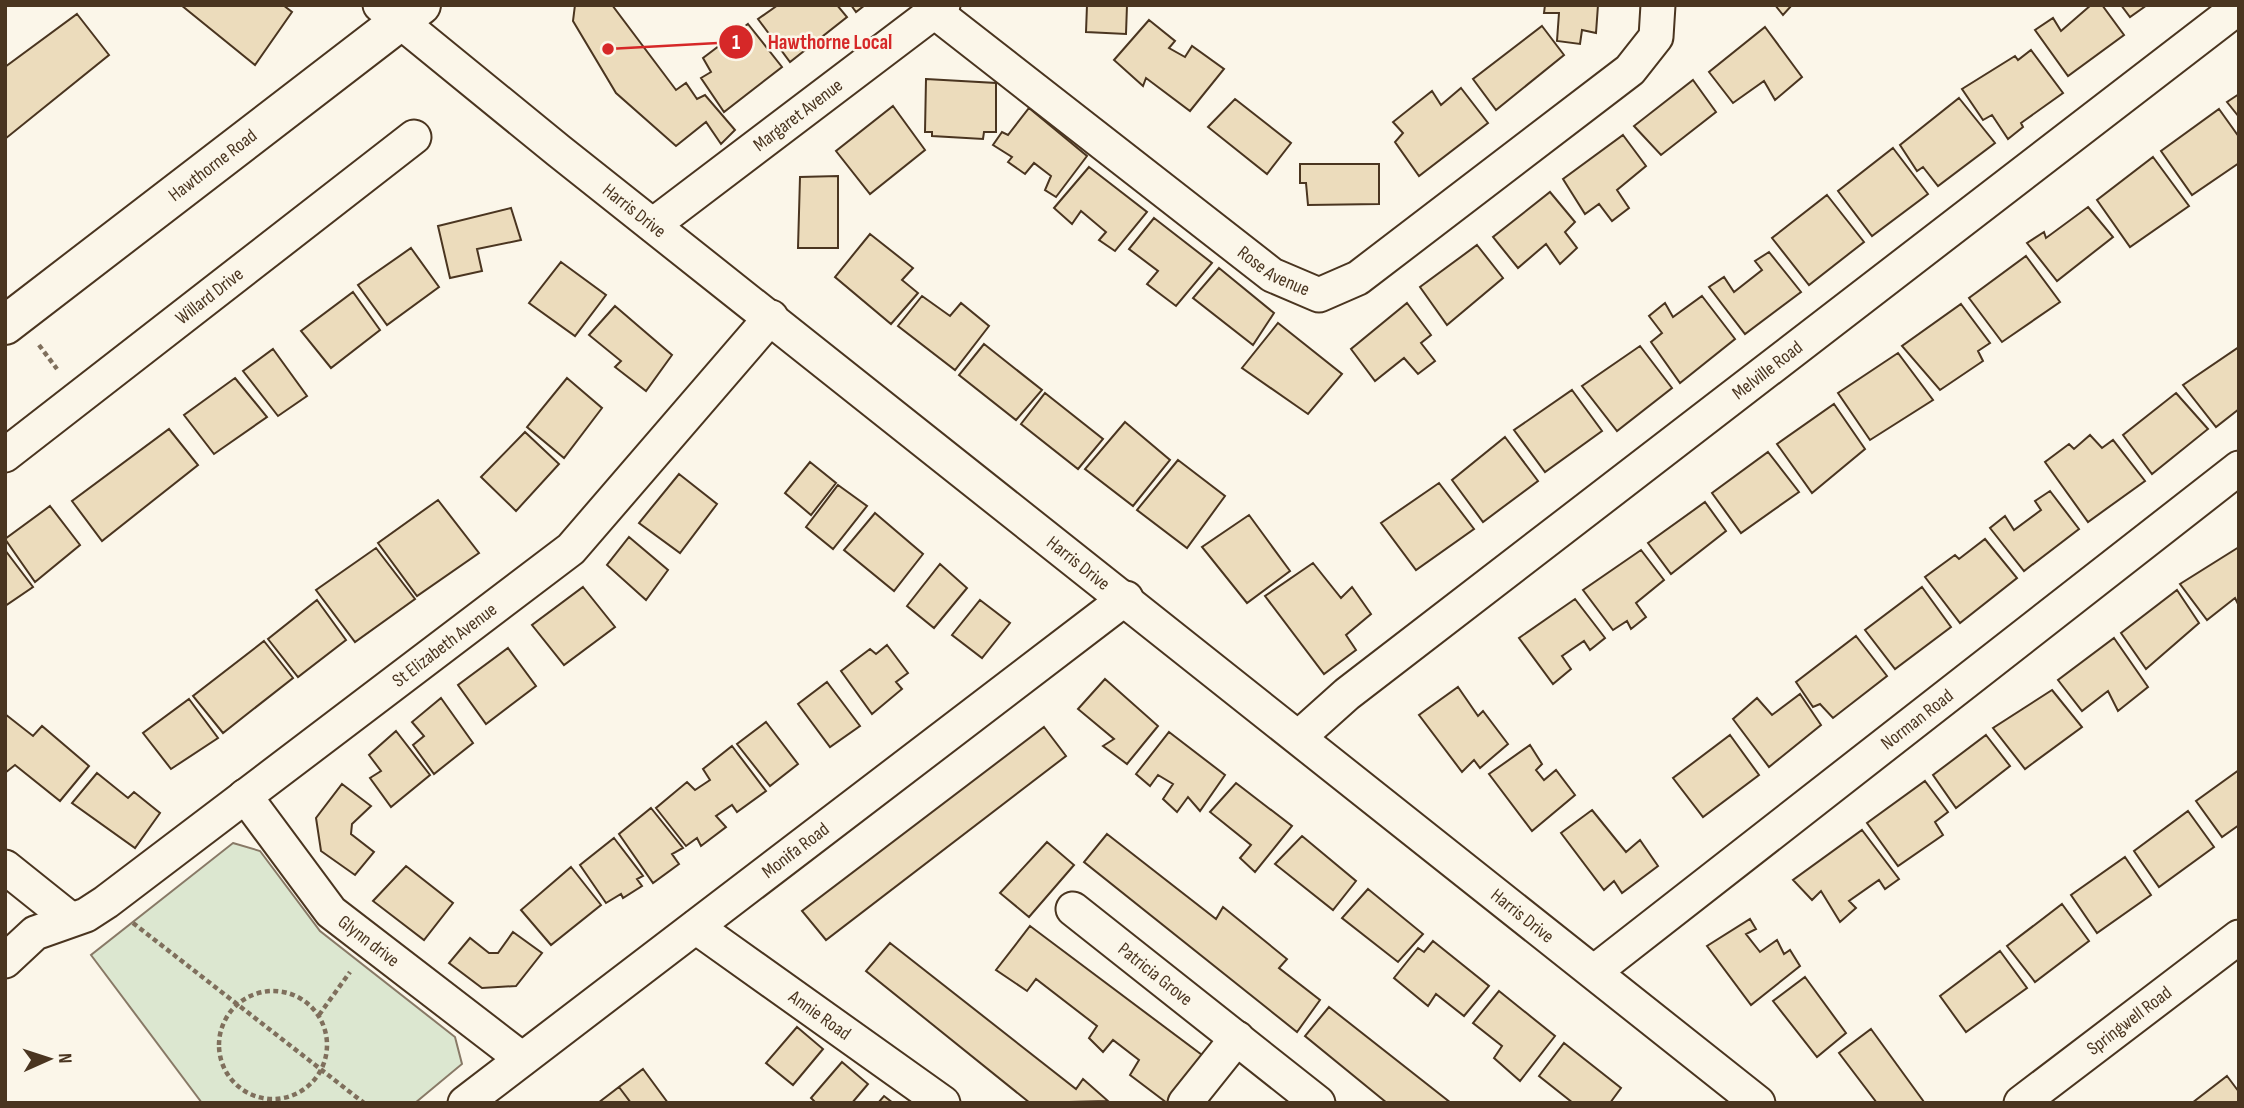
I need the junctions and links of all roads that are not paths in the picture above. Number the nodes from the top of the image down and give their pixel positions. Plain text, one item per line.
1 (1658, 5) edge
2 (2239, 7) edge
3 (939, 8) edge
4 (400, 11) edge
5 (414, 137) dead end
6 (653, 225) junction
7 (771, 317) junction
8 (11, 320) edge
9 (5, 455) edge
10 (2239, 468) edge
11 (1126, 598) junction
12 (1299, 737) junction
13 (245, 796) junction
14 (5, 867) edge
15 (1073, 909) dead end
16 (70, 919) junction
17 (696, 927) junction
18 (2239, 937) edge
19 (5, 961) edge
20 (1594, 972) junction
21 (1237, 1038) junction
22 (522, 1059) junction
23 (466, 1103) edge
24 (943, 1103) edge
25 (1185, 1103) edge
26 (1318, 1103) edge
27 (1758, 1103) edge
28 (2021, 1103) edge

1 - 3 street, Rose Avenue
2 - 12 street, Melville Road
3 - 6 street, Margaret Avenue
4 - 6 street, Harris Drive
4 - 8 main road, Hawthorne Road
5 - 9 street, Willard Drive
6 - 7 street, Harris Drive
7 - 11 street, Harris Drive
7 - 13 street, St Elizabeth Avenue
10 - 20 street, Norman Road
11 - 12 street, Harris Drive
11 - 17 street, Monifa Road
12 - 20 street, Harris Drive
13 - 16 street, St Elizabeth Avenue
13 - 22 street, Glynn drive
14 - 16 street
15 - 21 street, Patricia Grove
16 - 19 street, St Elizabeth Avenue
17 - 22 street, Monifa Road
17 - 24 street, Annie Road
18 - 28 street, Springwell Road
20 - 27 street, Harris Drive
21 - 25 street
21 - 26 street, Patricia Grove
22 - 23 street, Monifa Road

